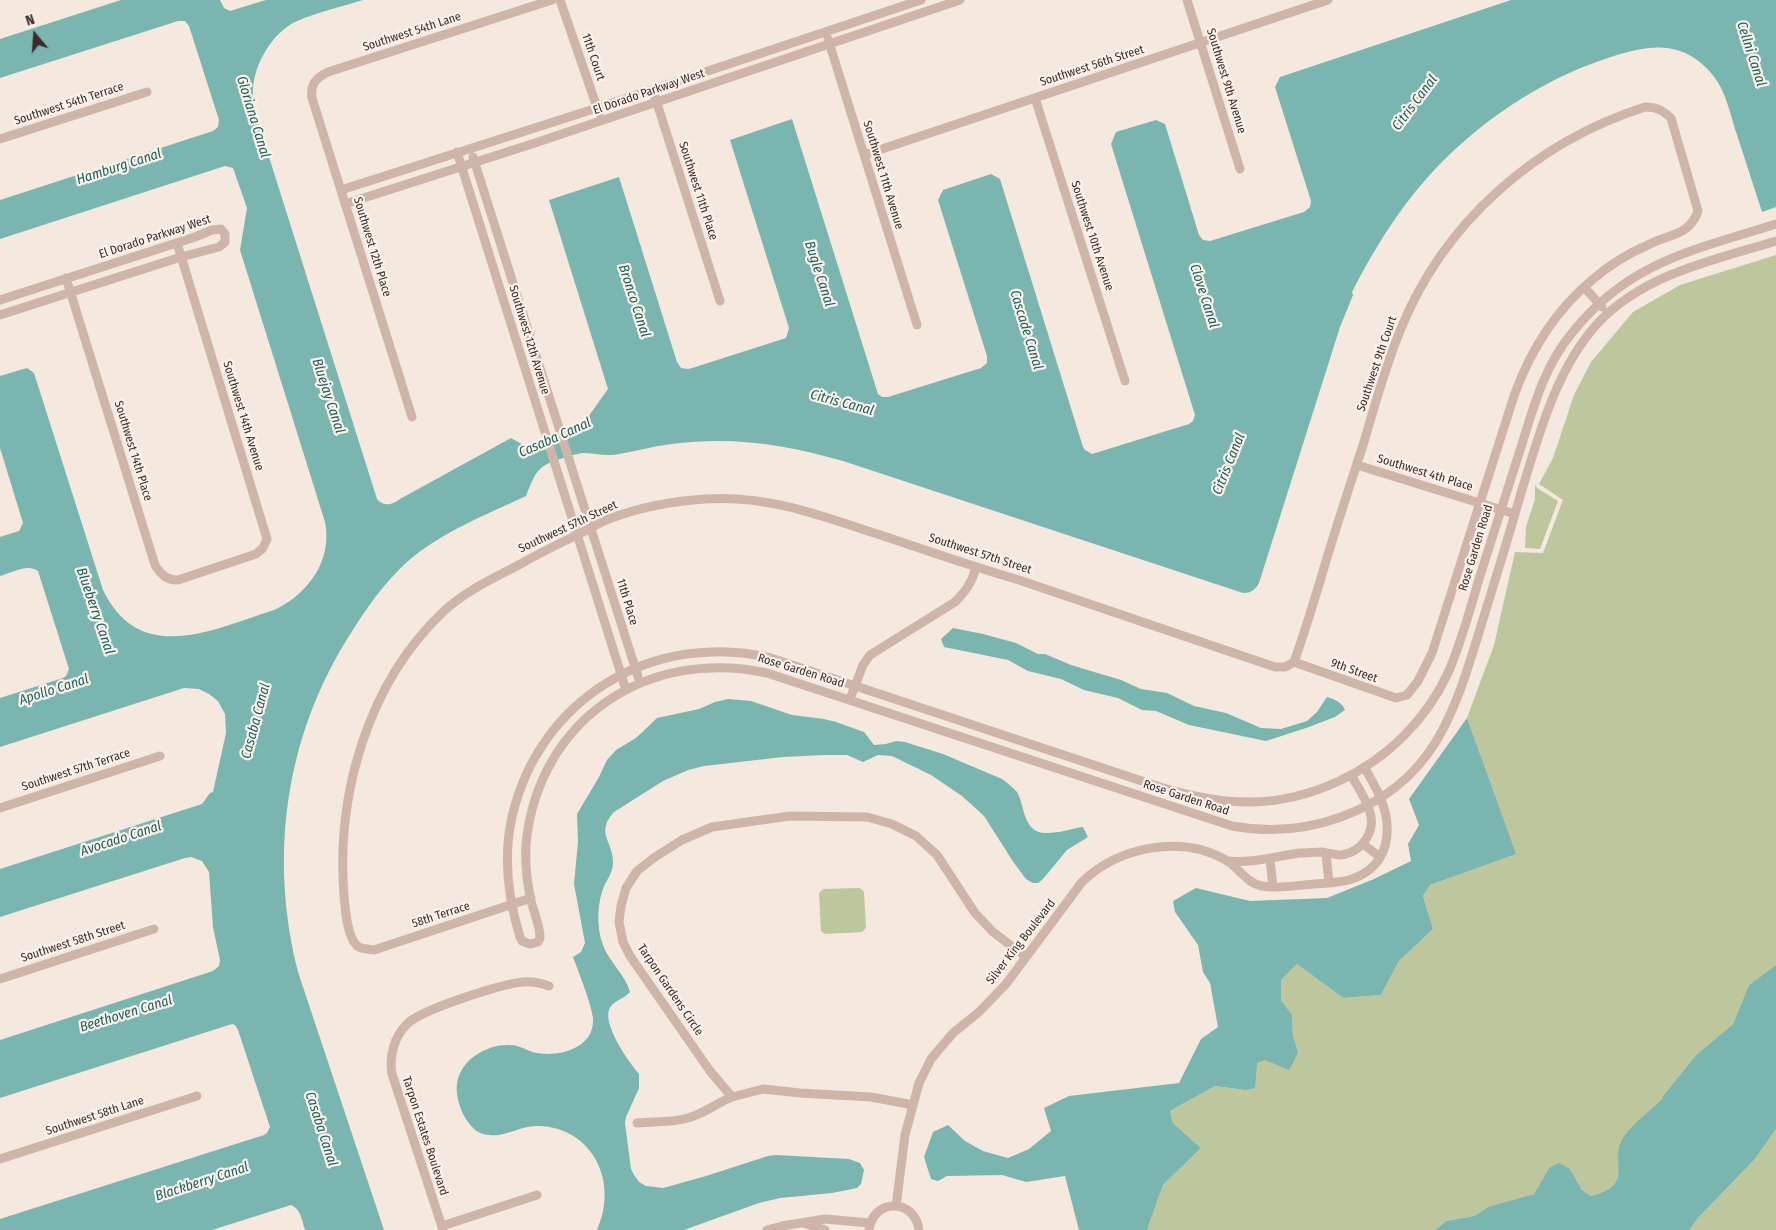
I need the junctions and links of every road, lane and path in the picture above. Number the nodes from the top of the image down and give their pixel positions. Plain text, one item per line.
1 (552, 0) edge
2 (560, 0) edge
3 (921, 0) edge
4 (960, 0) edge
5 (1187, 0) edge
6 (1328, 0) edge
7 (825, 32) junction
8 (829, 43) junction
9 (1201, 43) junction
10 (313, 85) joint
11 (653, 90) junction
12 (147, 92) dead end
13 (1035, 98) junction
14 (657, 102) junction
15 (597, 108) junction
16 (601, 121) junction
17 (0, 139) edge
18 (470, 148) junction
19 (457, 152) junction
20 (864, 154) junction
21 (475, 162) junction
22 (462, 166) junction
23 (1240, 169) dead end
24 (341, 190) junction
25 (345, 204) junction
26 (1695, 221) joint
27 (1776, 224) edge
28 (1776, 241) edge
29 (177, 243) junction
30 (181, 257) junction
31 (66, 278) junction
32 (1584, 287) junction
33 (71, 293) junction
34 (0, 300) edge
35 (720, 301) dead end
36 (1599, 304) junction
37 (1608, 313) junction
38 (0, 316) edge
39 (917, 325) dead end
40 (1125, 381) dead end
41 (412, 417) dead end
42 (1357, 465) junction
43 (1479, 503) junction
44 (1501, 509) junction
45 (1515, 514) junction
46 (590, 529) junction
47 (576, 535) junction
48 (217, 567) joint
49 (976, 568) junction
50 (1294, 662) junction
51 (635, 668) junction
52 (621, 675) junction
53 (640, 683) junction
54 (854, 686) junction
55 (626, 690) junction
56 (1406, 695) joint
57 (850, 700) junction
58 (160, 756) dead end
59 (1364, 767) junction
60 (1351, 775) junction
61 (1380, 798) junction
62 (1368, 805) junction
63 (0, 808) edge
64 (1363, 844) junction
65 (1326, 853) junction
66 (1380, 857) junction
67 (1270, 859) junction
68 (1227, 861) junction
69 (1329, 883) junction
70 (1273, 887) junction
71 (531, 898) junction
72 (512, 904) junction
73 (154, 929) dead end
74 (359, 947) joint
75 (1026, 957) junction
76 (0, 979) edge
77 (550, 986) dead end
78 (198, 1096) dead end
79 (732, 1097) junction
80 (912, 1105) junction
81 (637, 1123) dead end
82 (0, 1159) edge
83 (537, 1195) dead end
84 (896, 1206) junction
85 (804, 1222) junction
86 (869, 1227) edge
87 (443, 1228) edge
88 (767, 1230) edge
89 (824, 1230) edge
90 (919, 1230) edge

1 - 10 street, Southwest 54th Lane
2 - 15 street, 11th Court
3 - 7 street, El Dorado Parkway West
4 - 8 street, El Dorado Parkway West
5 - 9 street, Southwest 9th Avenue
6 - 9 street, Southwest 56th Street
7 - 8 street, Southwest 11th Avenue
7 - 11 street, El Dorado Parkway West
8 - 14 street, El Dorado Parkway West
8 - 20 street, Southwest 11th Avenue
9 - 13 street, Southwest 56th Street
9 - 23 street, Southwest 9th Avenue
10 - 24 street, Southwest 12th Place
11 - 14 street, Southwest 11th Place
11 - 15 street, El Dorado Parkway West
12 - 17 street, Southwest 54th Terrace
13 - 20 street, Southwest 56th Street
13 - 40 street, Southwest 10th Avenue
14 - 16 street, El Dorado Parkway West
14 - 35 street, Southwest 11th Place
15 - 16 street, 11th Court
15 - 18 street, El Dorado Parkway West
16 - 21 street, El Dorado Parkway West
18 - 19 street, El Dorado Parkway West
18 - 21 street, Southwest 12th Avenue
19 - 22 street, Southwest 12th Avenue
19 - 24 street, El Dorado Parkway West
20 - 39 street, Southwest 11th Avenue
21 - 22 street, El Dorado Parkway West
21 - 46 street, Southwest 12th Avenue
22 - 25 street, El Dorado Parkway West
22 - 47 street, Southwest 12th Avenue
24 - 25 street, Southwest 12th Place
25 - 41 street, Southwest 12th Place
26 - 32 street, Rose Garden Road
26 - 42 street, Southwest 9th Court
27 - 36 street, Rose Garden Road
28 - 37 street, Rose Garden Road
29 - 30 street, Southwest 14th Avenue
29 - 30 street, El Dorado Parkway West
29 - 31 street, El Dorado Parkway West
30 - 33 street, El Dorado Parkway West
30 - 48 street, Southwest 14th Avenue
31 - 33 street, Southwest 14th Place
31 - 34 street, El Dorado Parkway West
32 - 36 street
32 - 43 street, Rose Garden Road
33 - 38 street, El Dorado Parkway West
33 - 48 street, Southwest 14th Place
36 - 37 street
36 - 44 street, Rose Garden Road
37 - 45 street, Rose Garden Road
42 - 43 street, Southwest 4th Place
42 - 50 street, Southwest 9th Court
43 - 44 street, Southwest 4th Place
43 - 56 street, Rose Garden Road
44 - 45 street, Southwest 4th Place
44 - 59 street, Rose Garden Road
45 - 61 street, Rose Garden Road
46 - 47 street, Southwest 57th Street
46 - 49 street, Southwest 57th Street
46 - 51 street, 11th Place
47 - 52 street
47 - 74 street, Southwest 57th Street
49 - 50 street, Southwest 57th Street
49 - 54 street
50 - 56 street, 9th Street
51 - 52 street, Rose Garden Road
51 - 53 street, 11th Place
51 - 54 street, Rose Garden Road
52 - 55 street
52 - 72 street, Rose Garden Road
53 - 55 street, Rose Garden Road
53 - 57 street, Rose Garden Road
54 - 57 street
54 - 60 street, Rose Garden Road
55 - 71 street, Rose Garden Road
57 - 62 street, Rose Garden Road
58 - 63 street, Southwest 57th Terrace
59 - 60 street, Rose Garden Road
59 - 61 street, Silver King Boulevard
60 - 62 street
61 - 62 street, Rose Garden Road
61 - 66 street, Silver King Boulevard
62 - 64 street
64 - 65 street, Silver King Boulevard
64 - 66 street
65 - 67 street, Silver King Boulevard
65 - 69 street
66 - 69 street, Silver King Boulevard
67 - 68 street, Silver King Boulevard
67 - 70 street
68 - 70 street, Silver King Boulevard
68 - 75 street, Silver King Boulevard
69 - 70 street, Silver King Boulevard
71 - 72 street, 58th Terrace
71 - 72 street, Rose Garden Road
72 - 74 street, 58th Terrace
73 - 76 street, Southwest 58th Street
75 - 79 street, Tarpon Gardens Circle
75 - 80 street, Silver King Boulevard
77 - 87 street, Tarpon Estates Boulevard
78 - 82 street, Southwest 58th Lane
79 - 80 street
79 - 81 street
80 - 84 street, Silver King Boulevard
83 - 87 street
84 - 86 street
84 - 90 street
85 - 86 street
85 - 88 street
85 - 89 street

